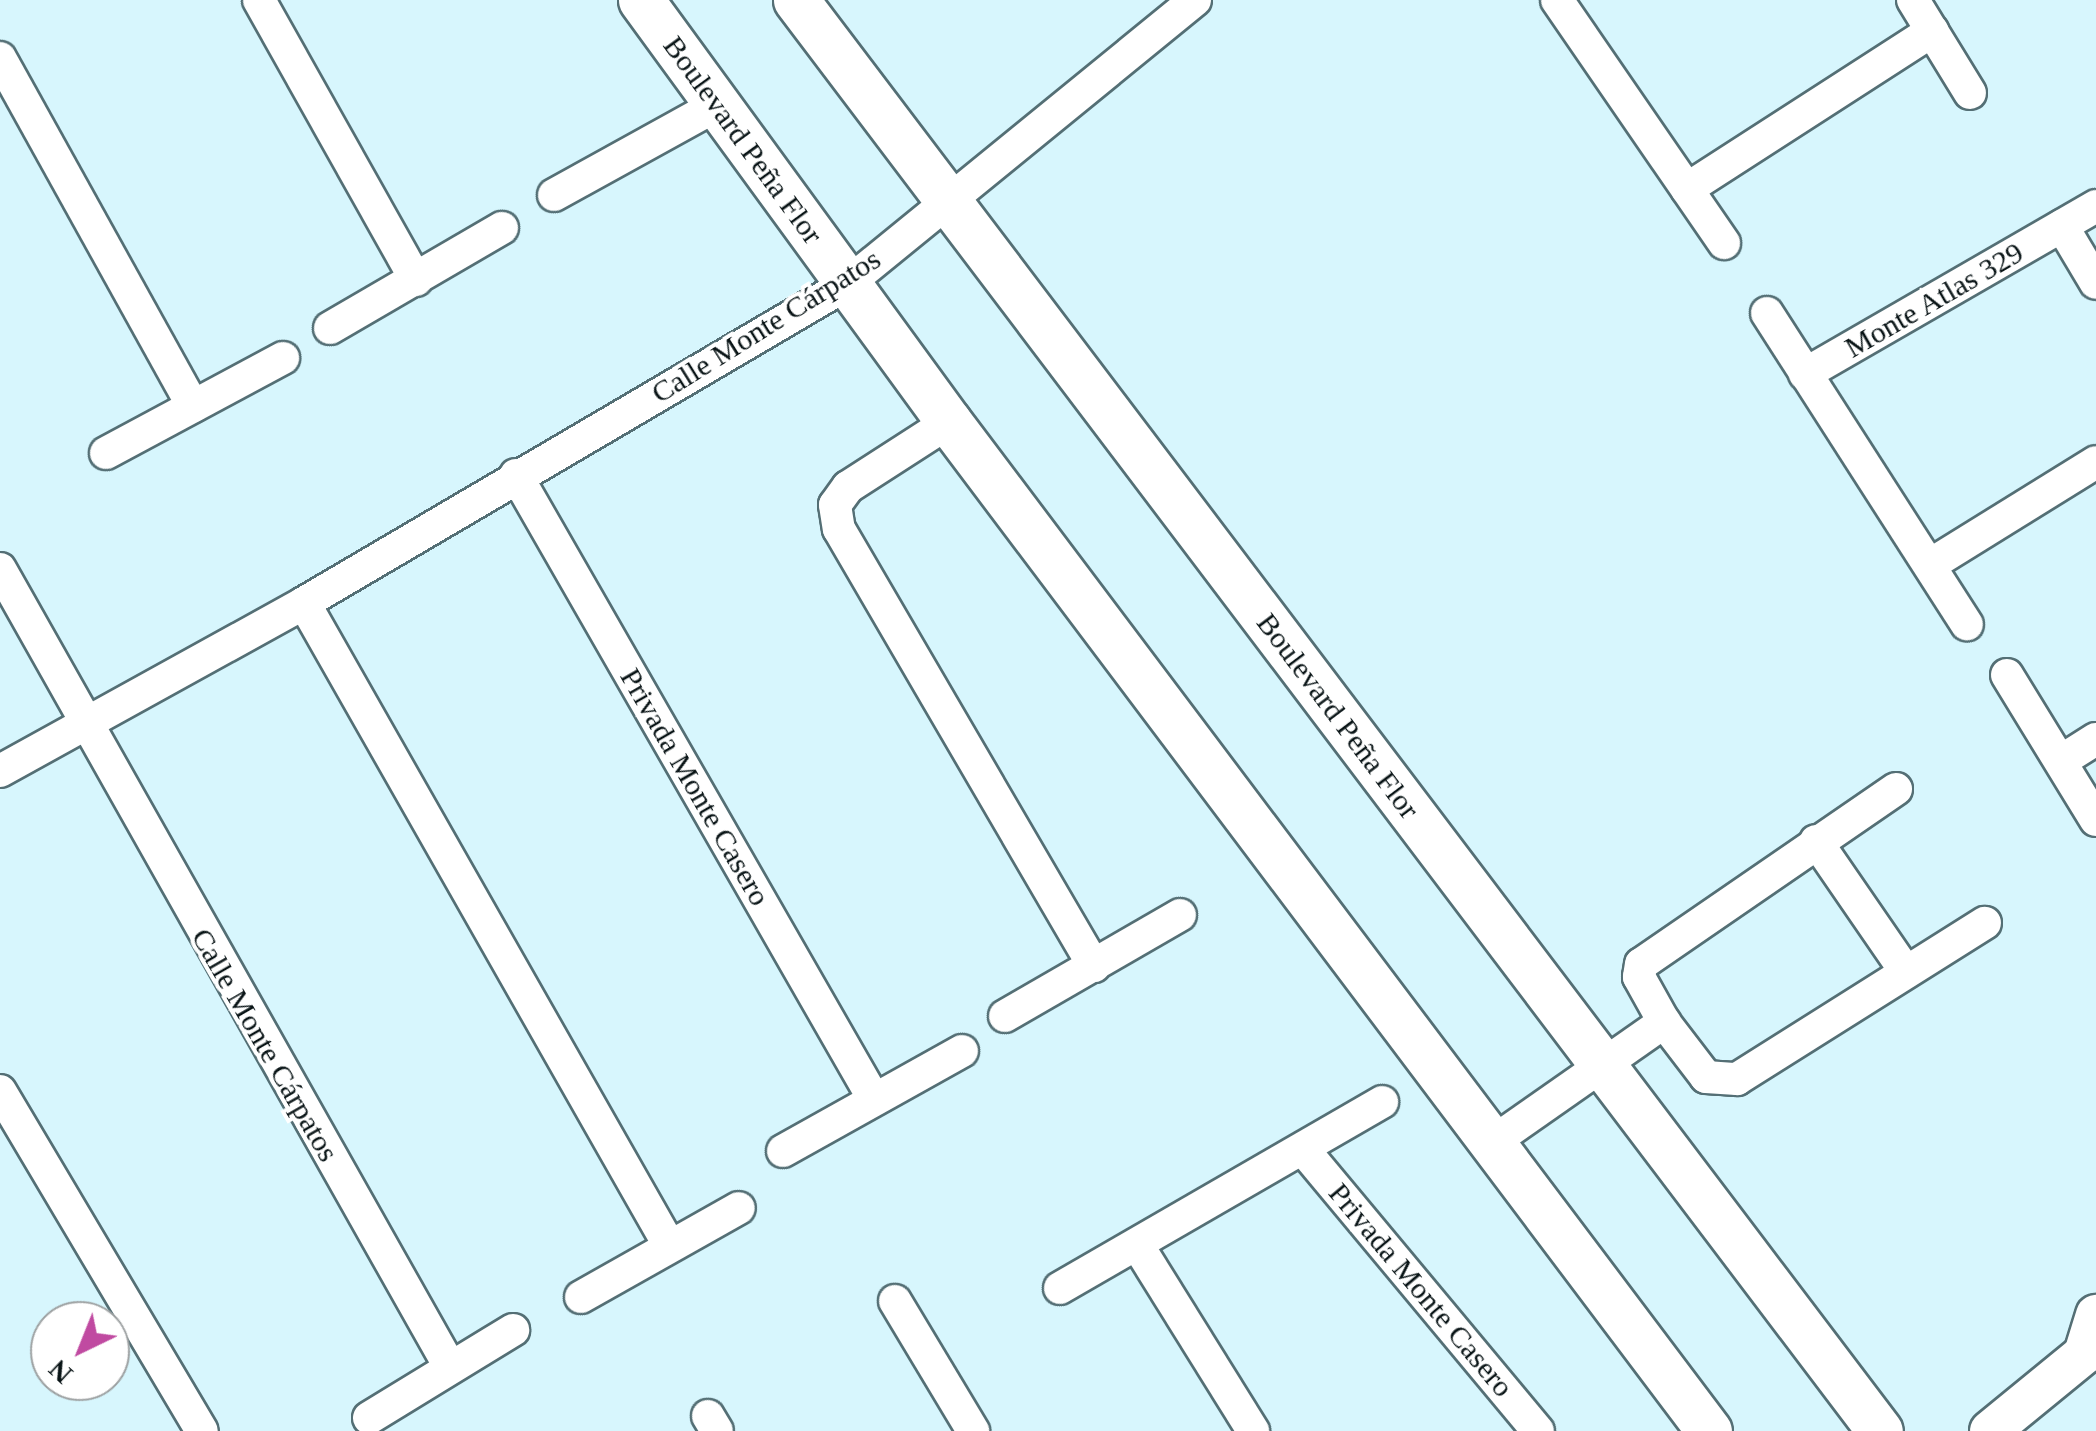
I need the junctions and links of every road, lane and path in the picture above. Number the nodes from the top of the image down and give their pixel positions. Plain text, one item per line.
1 (260, 0) edge
2 (641, 0) edge
3 (796, 0) edge
4 (1195, 0) edge
5 (1912, 0) edge
6 (1569, 4) edge
7 (1932, 31) junction
8 (0, 58) edge
9 (1970, 93) dead end
10 (717, 105) junction
11 (1686, 188) junction
12 (554, 196) dead end
13 (948, 205) junction
14 (2096, 206) edge
15 (2062, 226) junction
16 (502, 228) dead end
17 (1724, 244) dead end
18 (416, 280) junction
19 (2096, 283) edge
20 (847, 284) junction
21 (1767, 313) dead end
22 (330, 328) dead end
23 (283, 358) dead end
24 (1805, 374) junction
25 (193, 406) junction
26 (949, 422) junction
27 (106, 453) dead end
28 (2096, 462) edge
29 (516, 475) junction
30 (1930, 565) junction
31 (0, 569) edge
32 (304, 603) junction
33 (1967, 624) dead end
34 (2007, 675) dead end
35 (81, 722) junction
36 (2096, 738) edge
37 (2061, 762) junction
38 (0, 771) edge
39 (1896, 788) dead end
40 (2096, 820) edge
41 (1816, 841) junction
42 (1180, 915) dead end
43 (1985, 923) dead end
44 (1094, 966) junction
45 (1906, 972) junction
46 (1005, 1016) dead end
47 (1664, 1022) junction
48 (962, 1051) dead end
49 (1604, 1064) junction
50 (0, 1091) edge
51 (874, 1100) junction
52 (1382, 1102) dead end
53 (1490, 1144) junction
54 (1304, 1149) junction
55 (783, 1151) dead end
56 (738, 1208) dead end
57 (669, 1245) junction
58 (1138, 1246) junction
59 (1060, 1288) dead end
60 (581, 1297) dead end
61 (896, 1301) dead end
62 (2096, 1315) edge
63 (513, 1330) dead end
64 (450, 1367) junction
65 (369, 1418) dead end
66 (202, 1431) edge
67 (973, 1431) edge
68 (1252, 1431) edge
69 (1538, 1431) edge
70 (1709, 1431) edge
71 (1880, 1431) edge
72 (1990, 1431) edge

1 - 18 street
2 - 10 main road, Boulevard Peña Flor
3 - 13 main road, Boulevard Peña Flor
4 - 13 street, Calle Monte Cárpatos
5 - 7 street
6 - 11 street
7 - 9 street
7 - 11 street
8 - 25 street
10 - 12 street
10 - 20 main road, Boulevard Peña Flor
11 - 17 street
13 - 20 street, Calle Monte Cárpatos
13 - 49 main road, Boulevard Peña Flor
14 - 15 street, Monte Atlas 329
15 - 19 street
15 - 24 street, Monte Atlas 329
16 - 18 street
18 - 22 street
20 - 26 main road, Boulevard Peña Flor
20 - 29 street, Calle Monte Cárpatos
21 - 24 street
23 - 25 street
24 - 30 street
25 - 27 street
26 - 44 street
26 - 53 main road, Boulevard Peña Flor
28 - 30 street
29 - 32 street, Calle Monte Cárpatos
29 - 51 street, Privada Monte Casero
30 - 33 street
31 - 35 street
32 - 35 street, Calle Monte Cárpatos
32 - 57 street
34 - 37 street
35 - 38 street, Calle Monte Cárpatos
35 - 64 street, Calle Monte Cárpatos
36 - 37 street
37 - 40 street
39 - 41 street
41 - 45 street
41 - 47 street
42 - 44 street
43 - 45 street
44 - 46 street
45 - 47 street
47 - 49 street
48 - 51 street
49 - 53 street
49 - 71 main road, Boulevard Peña Flor
50 - 66 street
51 - 55 street
52 - 54 street
53 - 70 main road, Boulevard Peña Flor
54 - 58 street
54 - 69 street, Privada Monte Casero
56 - 57 street
57 - 60 street
58 - 59 street
58 - 68 street
61 - 67 street
62 - 72 street
63 - 64 street
64 - 65 street

